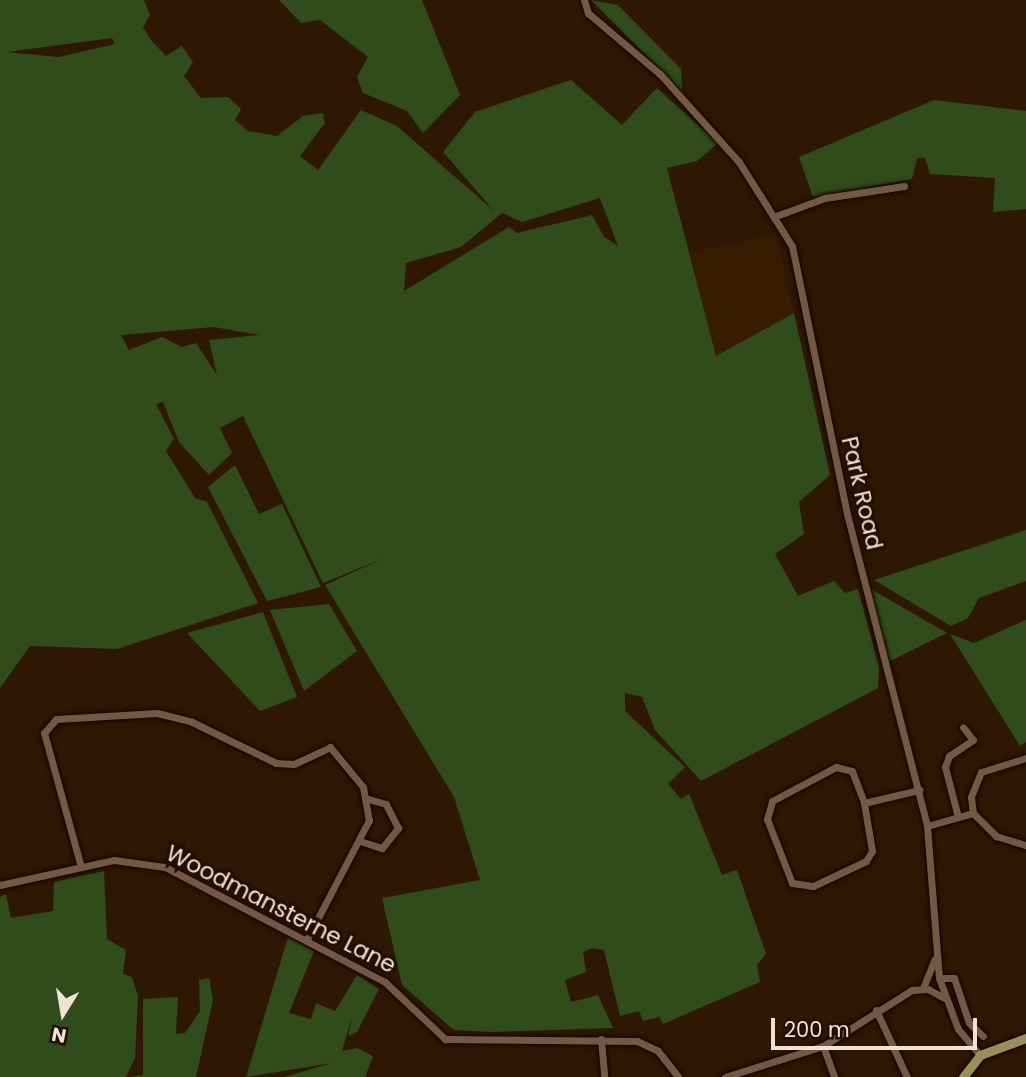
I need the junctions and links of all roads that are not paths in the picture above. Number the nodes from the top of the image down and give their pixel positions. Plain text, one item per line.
1 (584, 0) edge
2 (904, 186) dead end
3 (776, 216) junction
4 (963, 727) dead end
5 (1026, 758) edge
6 (919, 790) junction
7 (368, 799) junction
8 (864, 803) junction
9 (973, 813) junction
10 (958, 817) junction
11 (927, 826) junction
12 (360, 841) junction
13 (1026, 845) edge
14 (81, 867) junction
15 (0, 886) edge
16 (306, 941) junction
17 (936, 958) junction
18 (939, 978) junction
19 (923, 988) junction
20 (944, 999) junction
21 (876, 1010) junction
22 (969, 1023) junction
23 (958, 1029) junction
24 (983, 1036) dead end
25 (1026, 1038) edge
26 (601, 1039) junction
27 (823, 1046) junction
28 (980, 1055) junction
29 (604, 1077) edge
30 (678, 1077) edge
31 (725, 1077) edge
32 (834, 1077) edge
33 (907, 1077) edge
34 (963, 1077) edge

1 - 3 street, Park Road
2 - 3 street
3 - 6 street, Park Road
4 - 10 street
5 - 9 street
6 - 8 street
6 - 11 street, Park Road
7 - 12 street
7 - 12 street
7 - 14 street
8 - 8 street
9 - 10 street
9 - 13 street
10 - 11 street
11 - 17 street, Park Road
12 - 16 street
14 - 15 street, Woodmansterne Lane
14 - 16 street, Woodmansterne Lane
16 - 26 street, Woodmansterne Lane
17 - 18 street, Park Road
17 - 19 street
18 - 20 street, Park Road
18 - 22 street
19 - 20 street
19 - 21 street
20 - 23 street, Park Road
21 - 27 street
21 - 33 street
22 - 23 street
22 - 24 street
23 - 28 street, Park Road
25 - 28 main road
26 - 29 street
26 - 30 street, Woodmansterne Lane
27 - 31 street
27 - 32 street
28 - 34 main road

